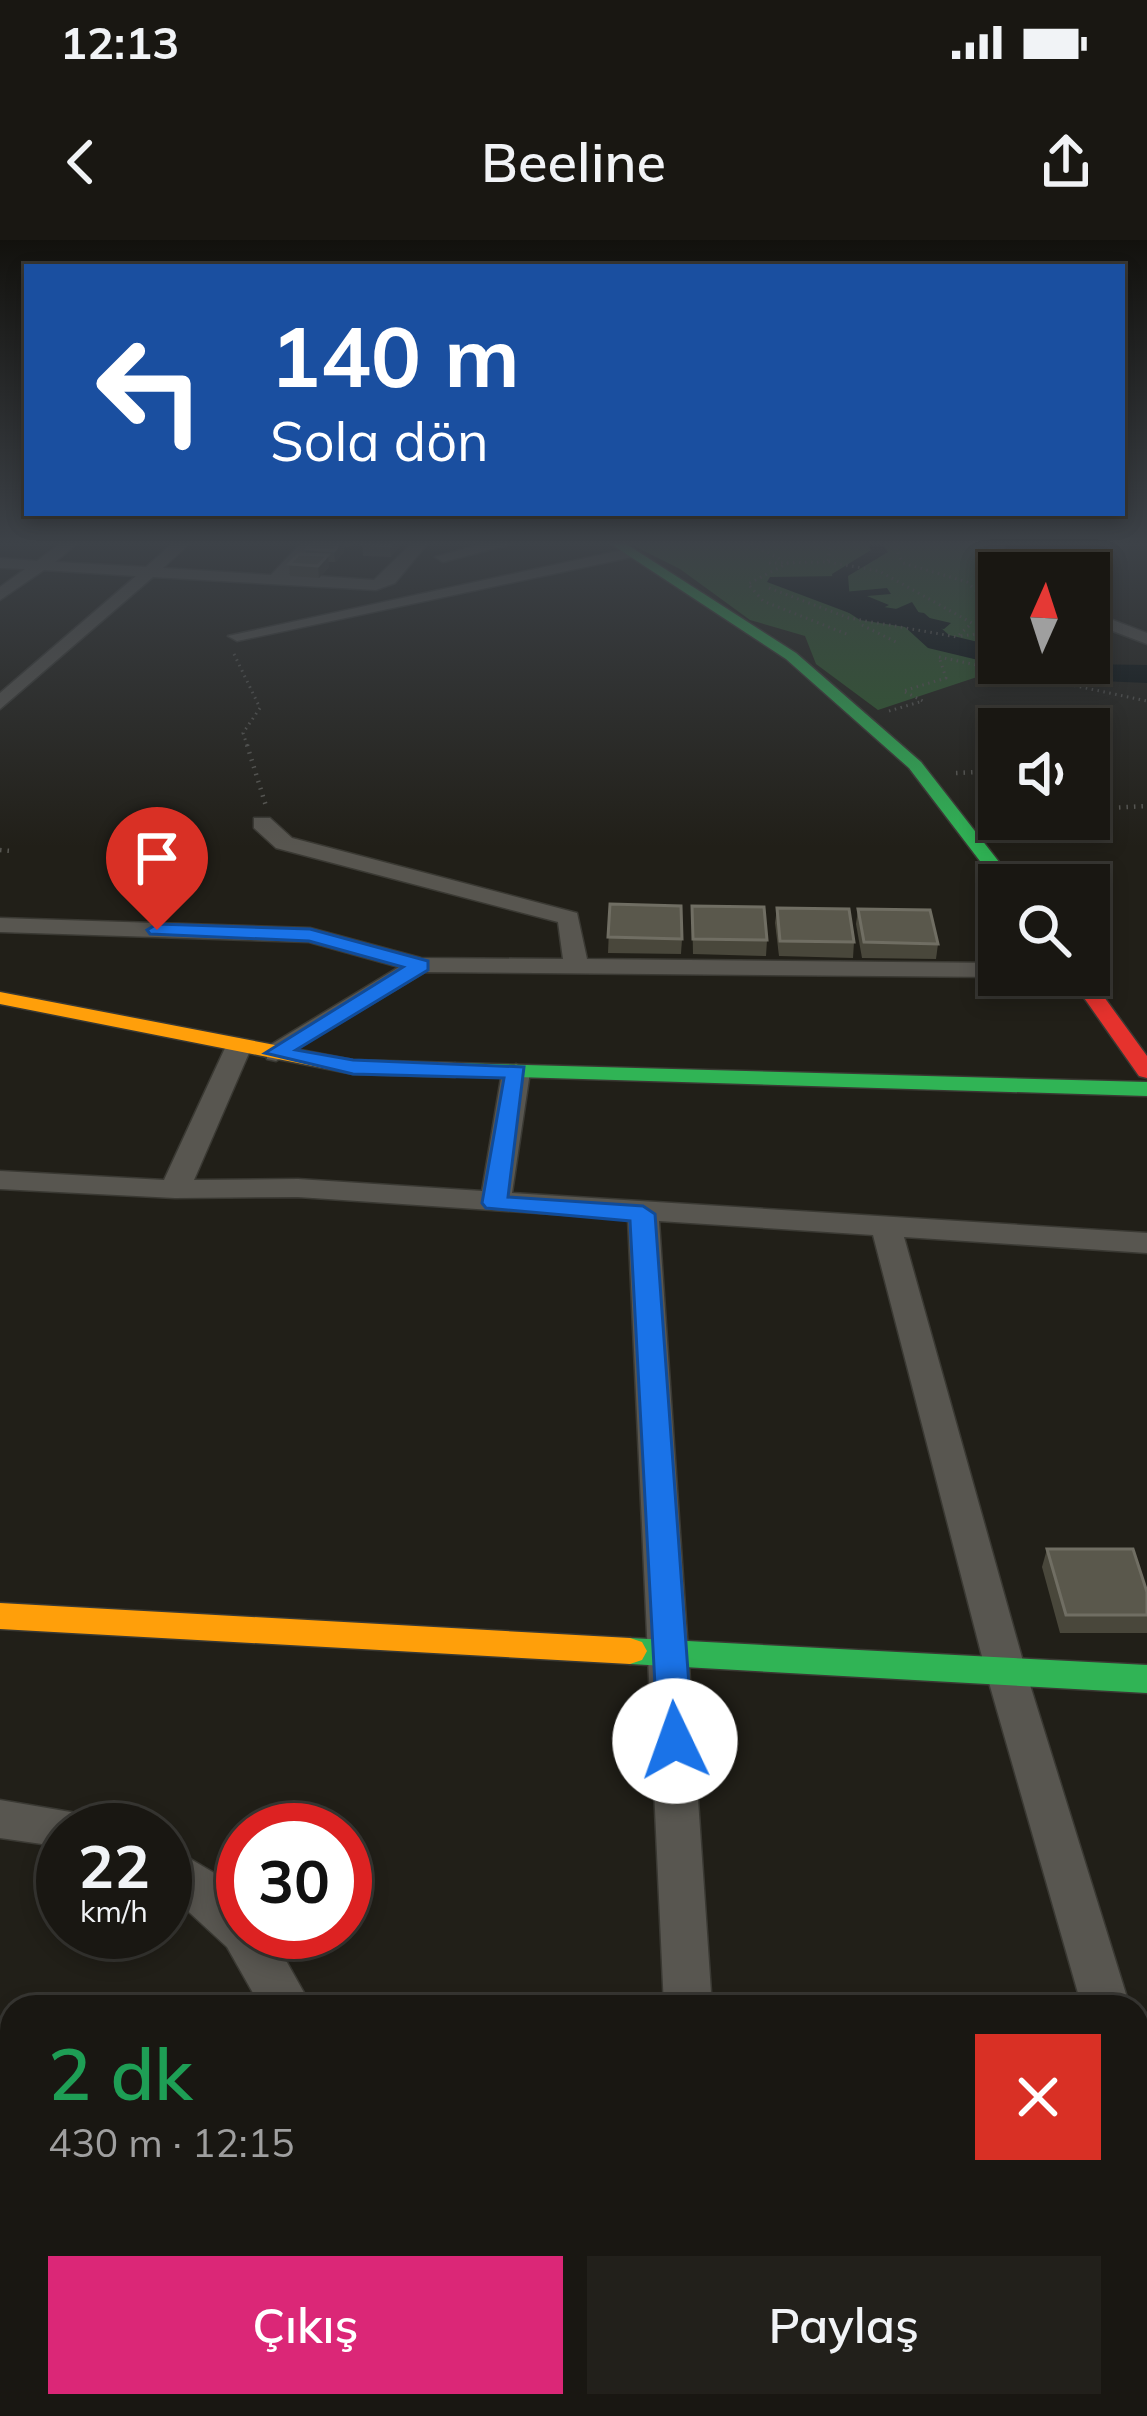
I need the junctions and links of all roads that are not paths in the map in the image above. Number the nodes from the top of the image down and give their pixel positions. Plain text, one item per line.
1 (69, 644) edge
2 (772, 644) edge
3 (0, 665) edge
4 (42, 667) junction
5 (0, 703) edge
6 (262, 823) road end
7 (992, 864) edge
8 (0, 925) edge
9 (421, 965) junction
10 (576, 967) junction
11 (978, 970) edge
12 (1093, 996) edge
13 (0, 998) edge
14 (238, 1046) junction
15 (276, 1053) junction
16 (1147, 1070) edge
17 (516, 1072) junction
18 (1147, 1089) edge
19 (0, 1180) edge
20 (175, 1189) junction
21 (495, 1203) junction
22 (643, 1214) junction
23 (886, 1227) junction
24 (1146, 1244) edge
25 (0, 1616) edge
26 (671, 1652) junction
27 (1006, 1672) junction
28 (1147, 1679) edge
29 (0, 1819) edge
30 (36, 1824) edge
31 (192, 1883) edge
32 (216, 1903) edge
33 (260, 1959) edge
34 (281, 1995) edge
35 (687, 1995) edge
36 (1102, 1995) edge

1 - 4 street
2 - 7 street
3 - 4 street
4 - 5 street
6 - 10 street
8 - 9 street
9 - 10 street
9 - 15 street
10 - 11 street
12 - 16 street
13 - 14 street
14 - 15 street
14 - 20 street
15 - 17 street
17 - 18 street
17 - 21 street
19 - 20 street
20 - 21 street
21 - 22 street
22 - 23 street
22 - 26 street
23 - 24 street
23 - 27 street
25 - 26 street
26 - 27 street
26 - 35 street
27 - 28 street
27 - 36 street
29 - 30 street
31 - 32 street
33 - 34 street

